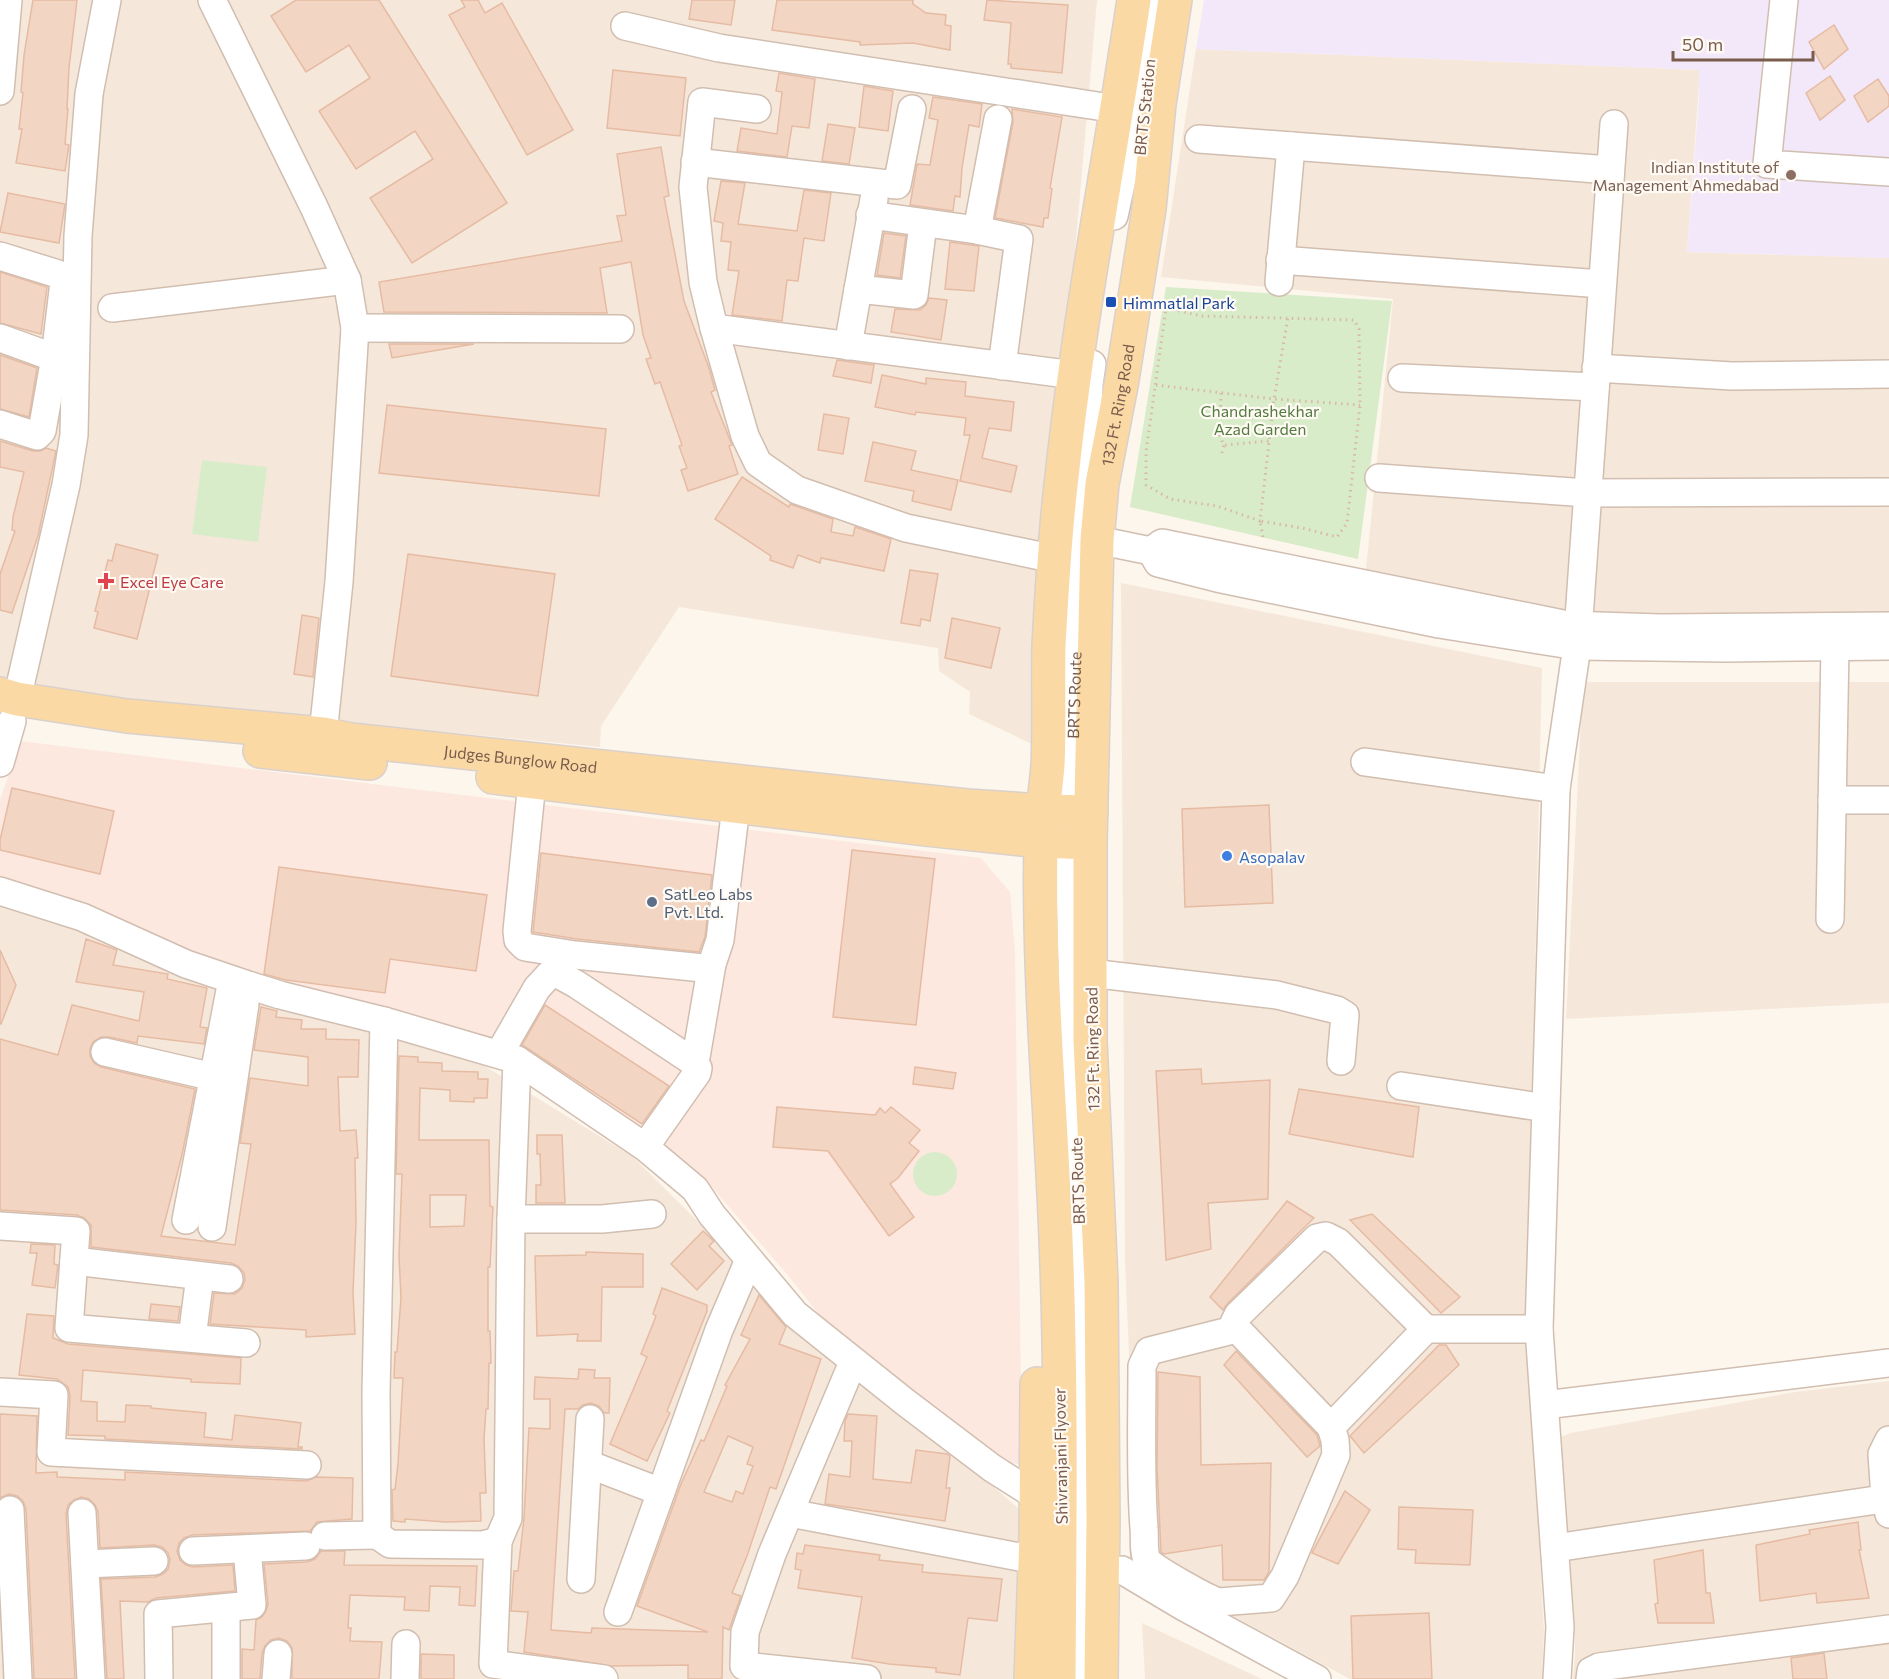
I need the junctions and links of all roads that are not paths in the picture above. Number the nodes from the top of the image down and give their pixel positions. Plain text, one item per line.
1 (8, 0) edge
2 (107, 0) edge
3 (212, 0) edge
4 (1134, 0) edge
5 (1158, 0) edge
6 (1175, 0) edge
7 (1784, 0) edge
8 (625, 26) dead end
9 (0, 91) edge
10 (757, 109) dead end
11 (912, 109) dead end
12 (1117, 109) junction
13 (999, 118) dead end
14 (1614, 124) dead end
15 (1199, 139) dead end
16 (1291, 146) junction
17 (695, 162) junction
18 (1610, 170) junction
19 (1889, 171) edge
20 (877, 183) junction
21 (870, 215) junction
22 (924, 224) junction
23 (977, 230) junction
24 (0, 256) edge
25 (347, 280) junction
26 (1602, 284) junction
27 (858, 289) junction
28 (112, 308) dead end
29 (355, 328) junction
30 (620, 328) dead end
31 (714, 328) junction
32 (0, 338) edge
33 (848, 346) junction
34 (65, 361) junction
35 (1002, 366) junction
36 (1889, 374) edge
37 (1074, 375) junction
38 (1595, 377) junction
39 (1402, 378) dead end
40 (0, 424) edge
41 (1379, 478) dead end
42 (1889, 492) edge
43 (1587, 493) junction
44 (1083, 504) joint
45 (1097, 540) junction
46 (1055, 559) junction
47 (1889, 626) edge
48 (1577, 635) junction
49 (1889, 646) edge
50 (1835, 647) junction
51 (7, 708) edge
52 (323, 734) junction
53 (1365, 762) dead end
54 (0, 763) edge
55 (532, 782) junction
56 (1556, 789) junction
57 (1832, 800) junction
58 (1889, 800) edge
59 (736, 806) junction
60 (1067, 827) junction
61 (0, 891) edge
62 (1830, 919) dead end
63 (557, 963) junction
64 (712, 964) junction
65 (1090, 973) junction
66 (240, 982) junction
67 (384, 1021) junction
68 (105, 1052) dead end
69 (508, 1057) junction
70 (1341, 1061) dead end
71 (695, 1064) junction
72 (214, 1077) junction
73 (1401, 1086) dead end
74 (1546, 1108) junction
75 (645, 1147) junction
76 (652, 1214) dead end
77 (511, 1219) junction
78 (186, 1220) dead end
79 (0, 1226) edge
80 (212, 1227) dead end
81 (1056, 1233) junction
82 (749, 1260) junction
83 (74, 1261) junction
84 (1101, 1269) junction
85 (200, 1276) junction
86 (229, 1279) dead end
87 (1237, 1329) junction
88 (1426, 1329) junction
89 (1539, 1329) junction
90 (192, 1338) junction
91 (246, 1342) dead end
92 (853, 1362) junction
93 (1889, 1363) edge
94 (0, 1392) edge
95 (1545, 1405) junction
96 (590, 1419) dead end
97 (1331, 1427) junction
98 (1889, 1440) edge
99 (588, 1464) junction
100 (307, 1465) dead end
101 (661, 1492) junction
102 (1036, 1496) junction
103 (1888, 1504) edge
104 (10, 1510) dead end
105 (82, 1513) dead end
106 (789, 1514) junction
107 (377, 1535) junction
108 (498, 1541) junction
109 (1555, 1548) junction
110 (247, 1549) junction
111 (193, 1551) dead end
112 (1035, 1560) junction
113 (154, 1561) dead end
114 (85, 1564) junction
115 (1122, 1570) junction
116 (581, 1579) dead end
117 (226, 1608) junction
118 (618, 1612) dead end
119 (1889, 1629) edge
120 (406, 1644) dead end
121 (744, 1673) edge
122 (572, 1677) edge
123 (18, 1679) edge
124 (91, 1679) edge
125 (159, 1679) edge
126 (226, 1679) edge
127 (405, 1679) edge
128 (604, 1679) edge
129 (867, 1679) edge
130 (1031, 1679) edge
131 (1059, 1679) edge
132 (1080, 1679) edge
133 (1101, 1679) edge
134 (1122, 1679) edge
135 (1317, 1679) edge
136 (1557, 1679) edge
137 (1590, 1679) edge

1 - 9 street
2 - 34 street
3 - 25 street
4 - 12 main road, 132 Ft. Ring Road
5 - 44 street, BRTS Station
6 - 45 main road, 132 Ft. Ring Road
7 - 19 street
8 - 12 street
10 - 17 street
11 - 20 street
12 - 37 main road, 132 Ft. Ring Road
13 - 23 street
14 - 18 street
15 - 16 street
16 - 18 street
16 - 26 street
17 - 20 street
17 - 31 street
18 - 26 street
20 - 21 street
21 - 22 street
21 - 27 street
22 - 23 street
22 - 27 street
23 - 35 street
24 - 34 street
25 - 28 street
25 - 29 street
26 - 38 street
27 - 33 street
29 - 30 street
29 - 52 street
31 - 33 street
31 - 46 street
32 - 34 street
33 - 35 street
34 - 40 street
34 - 51 street
35 - 37 street
36 - 38 street
37 - 46 main road, 132 Ft. Ring Road
38 - 39 street
38 - 43 street
41 - 43 street
42 - 43 street
43 - 48 street
44 - 60 street, BRTS Route
45 - 48 street
45 - 60 main road, 132 Ft. Ring Road
46 - 60 main road, 132 Ft. Ring Road
47 - 48 street
48 - 50 street
48 - 56 street
49 - 50 street
50 - 57 street
51 - 52 main road, Judges Bunglow Road
51 - 54 street
51 - 55 main road, Judges Bunglow Road
52 - 60 main road, Judges Bunglow Road
53 - 56 street
55 - 59 main road, Judges Bunglow Road
55 - 63 street
56 - 74 street
57 - 58 street
57 - 62 street
59 - 60 main road, Judges Bunglow Road
59 - 64 street
60 - 65 main road, 132 Ft. Ring Road
60 - 81 main road, 132 Ft. Ring Road
60 - 132 street, BRTS Route
61 - 66 street
63 - 64 street
63 - 69 street
63 - 71 street
64 - 71 street
65 - 70 street
65 - 84 main road, 132 Ft. Ring Road
66 - 67 street
66 - 72 street
66 - 80 street
67 - 69 street
67 - 107 street
68 - 72 street
69 - 75 street
69 - 77 street
71 - 75 street
72 - 78 street
73 - 74 street
74 - 89 street
75 - 82 street
76 - 77 street
77 - 108 street
79 - 83 street
81 - 102 main road
81 - 131 main road, Shivranjani Flyover
82 - 92 street
82 - 101 street
83 - 85 street
83 - 90 street
84 - 115 main road
84 - 133 main road
85 - 86 street
85 - 90 street
87 - 88 street
87 - 97 street
87 - 97 street
88 - 89 street
88 - 97 street
89 - 95 street
90 - 91 street
92 - 102 street
92 - 106 street
93 - 95 street
94 - 100 street
95 - 109 street
96 - 99 street
98 - 103 street
99 - 101 street
99 - 116 street
101 - 118 street
102 - 112 main road
103 - 109 street
104 - 123 street
105 - 114 street
106 - 112 street
106 - 121 street
107 - 108 street
107 - 110 street
108 - 122 street
109 - 136 street
110 - 111 street
110 - 117 street
112 - 130 main road
113 - 114 street
114 - 124 street
115 - 134 main road
115 - 135 street
117 - 125 street
117 - 126 street
119 - 137 street
120 - 127 street
121 - 129 street
122 - 128 street

